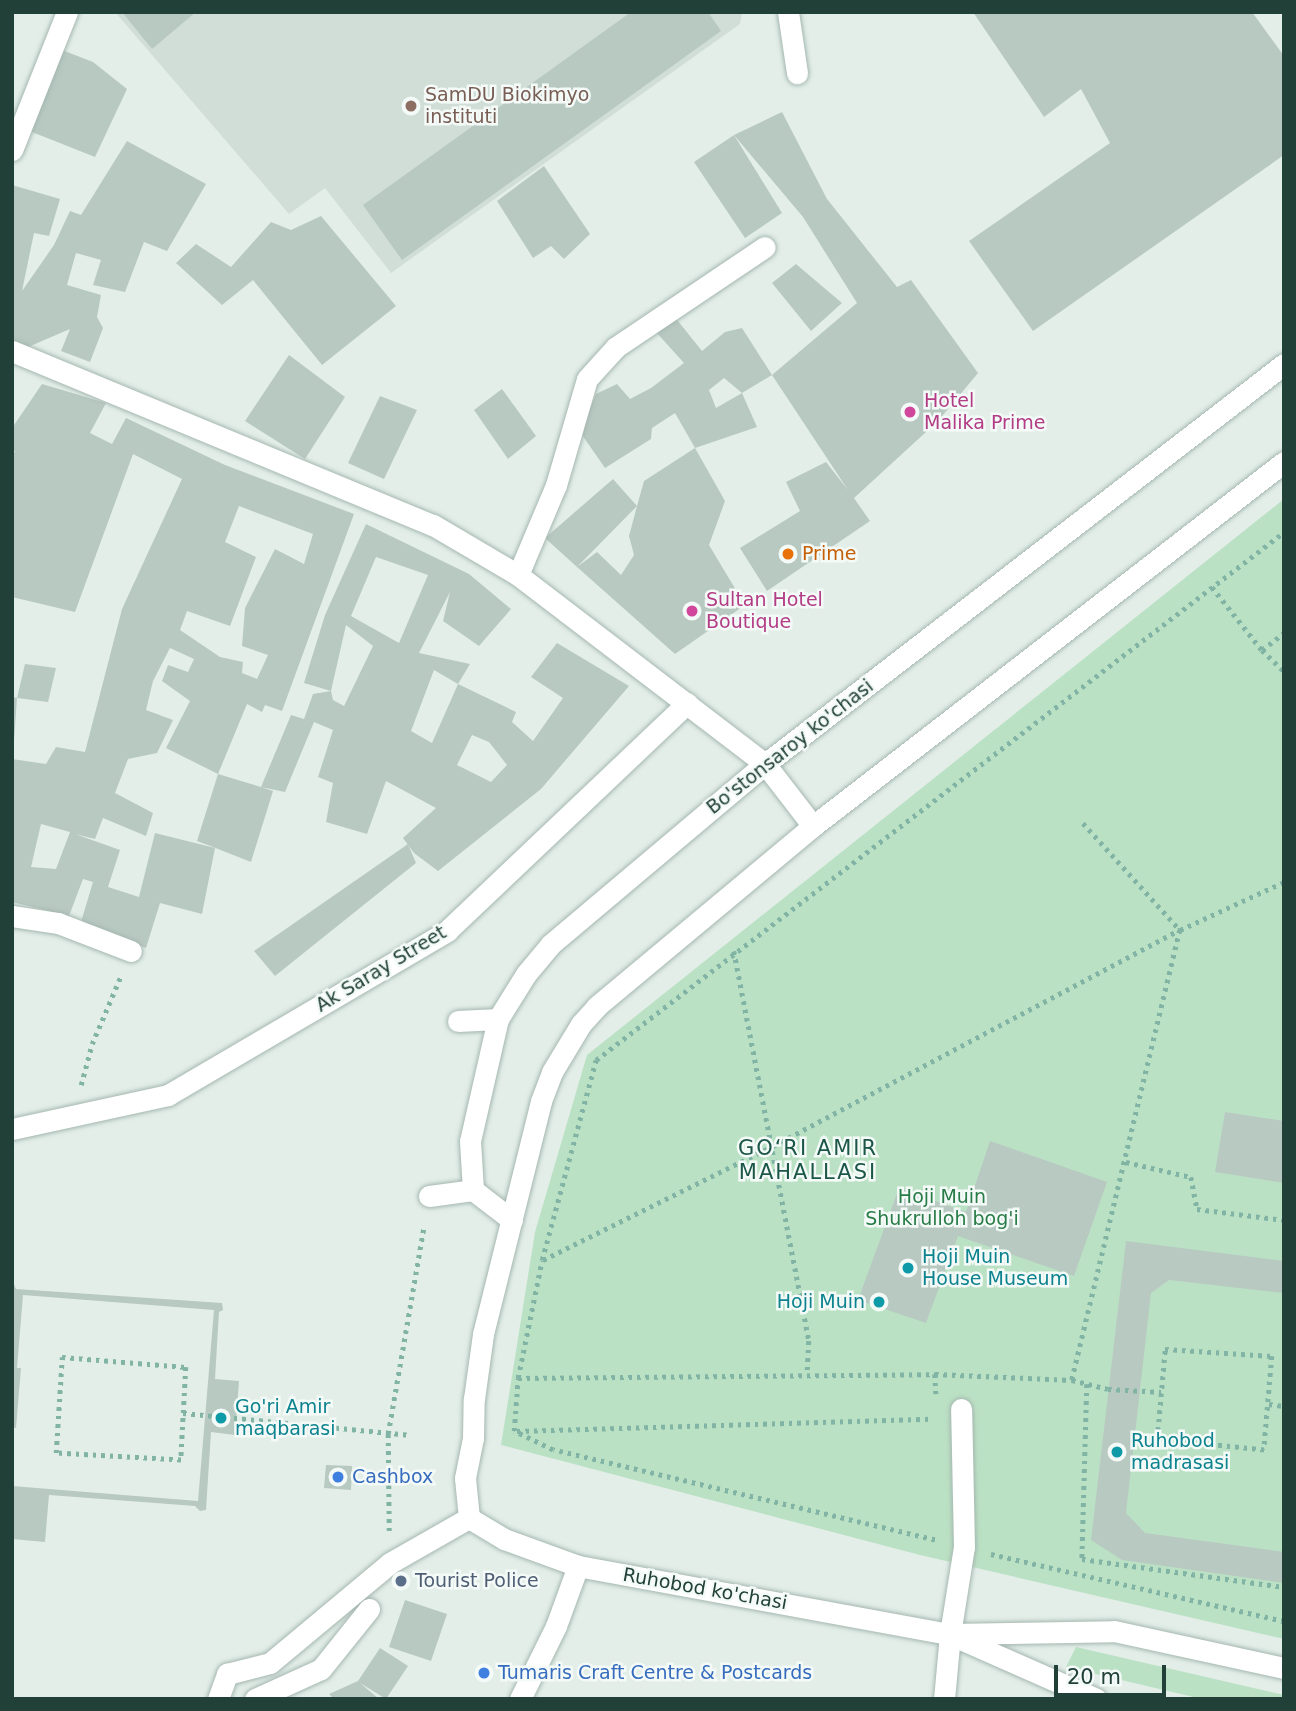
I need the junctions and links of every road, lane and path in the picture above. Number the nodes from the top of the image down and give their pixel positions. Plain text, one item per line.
1 (67, 12) edge
2 (788, 12) edge
3 (797, 74) dead end
4 (12, 150) edge
5 (765, 247) dead end
6 (12, 351) edge
7 (1284, 364) edge
8 (1284, 462) edge
9 (1284, 532) edge
10 (518, 575) junction
11 (1212, 587) junction
12 (1284, 633) edge
13 (1262, 650) junction
14 (1284, 671) edge
15 (687, 703) junction
16 (765, 764) junction
17 (1083, 823) dead end
18 (813, 826) junction
19 (1284, 881) edge
20 (12, 916) edge
21 (1180, 930) junction
22 (131, 951) joint
23 (734, 951) junction
24 (498, 1019) junction
25 (458, 1021) dead end
26 (73, 1117) junction
27 (12, 1129) edge
28 (773, 1146) junction
29 (1126, 1162) junction
30 (474, 1189) junction
31 (429, 1196) joint
32 (512, 1220) junction
33 (1284, 1220) edge
34 (542, 1260) junction
35 (935, 1374) junction
36 (807, 1375) junction
37 (518, 1378) junction
38 (1072, 1380) junction
39 (1087, 1384) junction
40 (1161, 1392) junction
41 (936, 1397) dead end
42 (1269, 1404) junction
43 (1284, 1406) edge
44 (961, 1409) dead end
45 (183, 1413) junction
46 (936, 1419) dead end
47 (514, 1431) junction
48 (388, 1434) junction
49 (411, 1434) dead end
50 (469, 1518) junction
51 (964, 1547) junction
52 (390, 1563) junction
53 (578, 1566) junction
54 (1284, 1587) edge
55 (369, 1609) dead end
56 (1284, 1621) edge
57 (950, 1634) junction
58 (1284, 1668) edge
59 (218, 1699) edge
60 (255, 1699) edge
61 (520, 1699) edge
62 (944, 1699) edge
63 (1096, 1699) edge

1 - 4 street
2 - 3 street
5 - 10 street
6 - 10 street
7 - 16 street, Bo'stonsaroy ko'chasi
8 - 18 street
9 - 11 path
10 - 15 street
11 - 13 path
11 - 23 path
12 - 13 path
13 - 14 path
15 - 16 street
15 - 26 street, Ak Saray Street
16 - 18 street
16 - 24 street, Bo'stonsaroy ko'chasi
17 - 21 path
18 - 32 street
19 - 21 path
20 - 22 street
21 - 28 path
21 - 29 path
22 - 26 path
23 - 28 path
23 - 34 path
24 - 25 street
24 - 30 street, Bo'stonsaroy ko'chasi
26 - 27 street, Ak Saray Street
28 - 34 path
28 - 36 path
29 - 33 path
29 - 38 path
30 - 31 street
30 - 32 street
31 - 48 path
32 - 50 street
34 - 37 path
35 - 36 path
35 - 38 path
35 - 41 path
36 - 37 path
37 - 47 path
38 - 39 path
39 - 40 path
39 - 54 path
40 - 42 path
40 - 42 path
42 - 43 path
44 - 51 street
45 - 45 path
45 - 48 path
46 - 47 path
47 - 51 path
48 - 49 path
48 - 52 path
50 - 52 street
50 - 53 street, Ruhobod ko'chasi
51 - 56 path
51 - 57 street
52 - 59 street
53 - 57 street, Ruhobod ko'chasi
53 - 61 street
55 - 60 street
57 - 58 street, Ruhobod ko'chasi
57 - 62 street
57 - 63 street, Ruhobod ko'chasi

